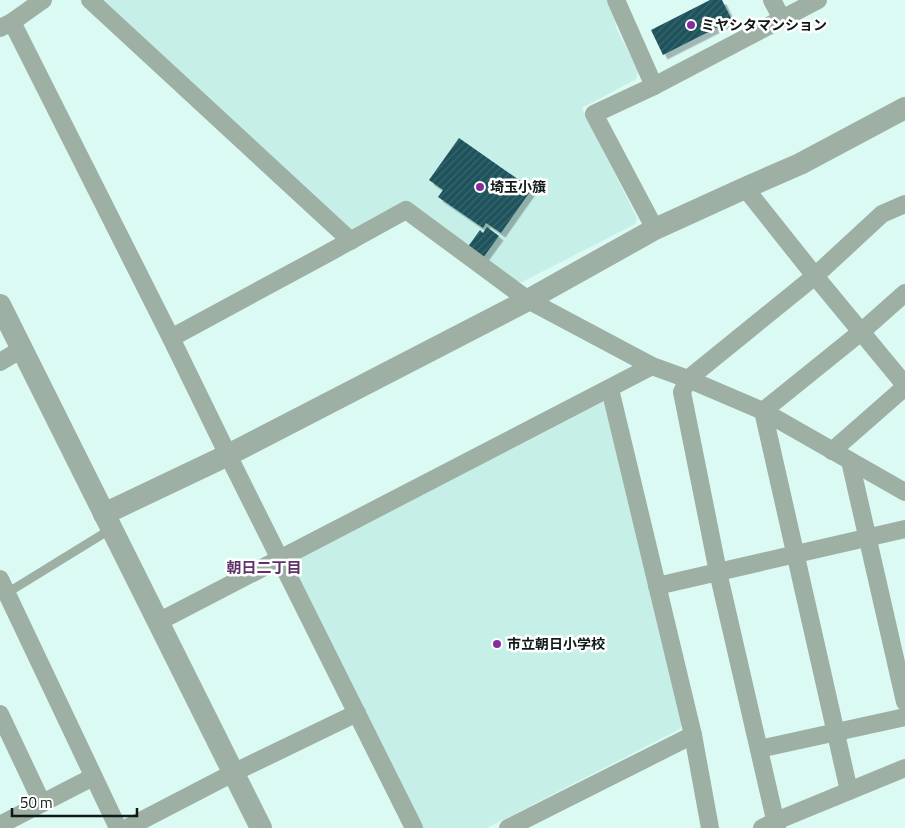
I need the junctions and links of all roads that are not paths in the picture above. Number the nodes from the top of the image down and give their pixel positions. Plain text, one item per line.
1 (44, 0) edge
2 (90, 0) edge
3 (616, 0) edge
4 (772, 0) edge
5 (818, 0) edge
6 (782, 19) junction
7 (6, 25) edge
8 (654, 86) junction
9 (905, 108) edge
10 (744, 188) junction
11 (905, 204) edge
12 (655, 229) junction
13 (351, 241) junction
14 (815, 276) junction
15 (905, 293) edge
16 (528, 300) junction
17 (0, 306) edge
18 (862, 332) junction
19 (171, 338) junction
20 (22, 349) junction
21 (0, 362) edge
22 (652, 366) junction
23 (688, 379) junction
24 (905, 386) edge
25 (610, 389) junction
26 (763, 411) junction
27 (832, 451) junction
28 (228, 455) junction
29 (850, 461) junction
30 (905, 492) edge
31 (108, 522) junction
32 (905, 529) edge
33 (868, 538) junction
34 (796, 554) junction
35 (280, 560) junction
36 (718, 572) junction
37 (657, 586) junction
38 (4, 594) edge
39 (158, 622) junction
40 (905, 702) edge
41 (357, 713) junction
42 (0, 714) edge
43 (905, 717) edge
44 (836, 732) junction
45 (692, 735) junction
46 (760, 750) junction
47 (234, 773) junction
48 (903, 774) edge
49 (93, 777) junction
50 (850, 791) junction
51 (42, 803) junction
52 (0, 825) edge
53 (772, 826) edge
54 (118, 828) edge
55 (127, 828) edge
56 (261, 828) edge
57 (414, 828) edge
58 (508, 828) edge
59 (710, 828) edge

1 - 7 street
2 - 13 street
3 - 8 street
4 - 6 street
5 - 6 street
6 - 8 street
7 - 19 street
8 - 12 street
9 - 10 street
10 - 12 street
10 - 14 street
11 - 14 street
12 - 16 street
13 - 16 street
13 - 19 street
14 - 18 street
14 - 23 street
15 - 18 street
16 - 22 street
16 - 28 street
17 - 20 street
18 - 24 street
18 - 26 street
19 - 28 street
20 - 21 street
20 - 31 street
22 - 23 street
22 - 25 street
23 - 26 street
23 - 36 street
24 - 27 street
25 - 35 street
25 - 37 street
26 - 27 street
26 - 34 street
27 - 29 street
28 - 31 street
28 - 35 street
29 - 30 street
29 - 33 street
31 - 38 lane
31 - 39 street
32 - 33 street
33 - 34 street
33 - 40 street
34 - 36 street
34 - 44 street
35 - 39 street
35 - 41 street
36 - 37 street
36 - 46 street
37 - 45 street
38 - 49 street
39 - 47 street
41 - 47 street
41 - 57 street
42 - 51 street
43 - 44 street
44 - 46 street
44 - 50 street
45 - 58 street
45 - 59 street
46 - 53 street
47 - 55 street
47 - 56 street
48 - 50 street
49 - 51 street
49 - 54 street
50 - 53 street
51 - 52 street

